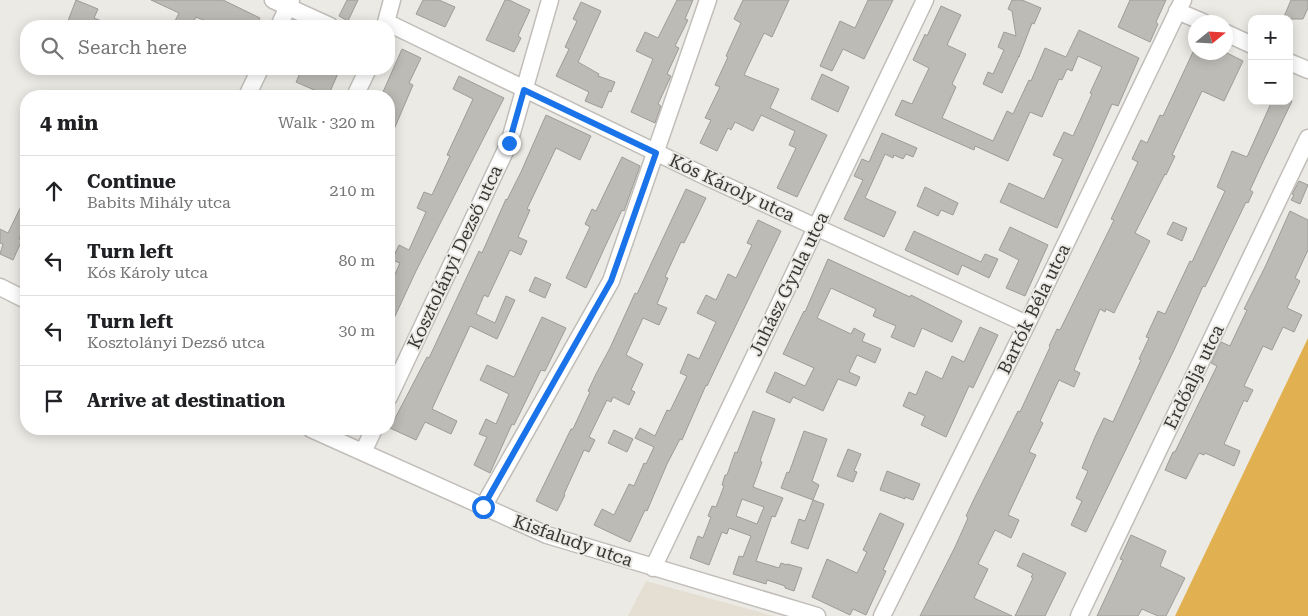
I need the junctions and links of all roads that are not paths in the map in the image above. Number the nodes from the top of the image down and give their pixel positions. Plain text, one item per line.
1 (273, 0) edge
2 (392, 0) edge
3 (550, 0) edge
4 (708, 0) edge
5 (924, 0) edge
6 (290, 4) edge
7 (1180, 6) edge
8 (1193, 15) edge
9 (282, 20) edge
10 (319, 20) edge
11 (386, 20) edge
12 (395, 29) edge
13 (1233, 36) edge
14 (1248, 43) edge
15 (1293, 64) edge
16 (1308, 70) edge
17 (257, 75) edge
18 (365, 75) edge
19 (250, 90) edge
20 (358, 90) edge
21 (524, 90) junction
22 (1308, 138) edge
23 (656, 153) junction
24 (816, 227) junction
25 (0, 287) edge
26 (20, 297) edge
27 (1027, 324) junction
28 (395, 383) edge
29 (325, 435) edge
30 (371, 435) edge
31 (363, 452) junction
32 (483, 507) junction
33 (653, 568) junction
34 (817, 616) edge
35 (882, 616) edge
36 (1079, 616) edge

1 - 6 street
2 - 11 street
3 - 21 street, Kosztolányi Dezső utca
4 - 23 street
5 - 24 street, Juhász Gyula utca
6 - 9 street
6 - 10 street
7 - 8 street
7 - 27 street, Bartók Béla utca
12 - 21 street, Kós Károly utca
13 - 14 street
15 - 16 street
17 - 19 street
18 - 20 street
21 - 23 street, Kós Károly utca
21 - 28 street, Kosztolányi Dezső utca
22 - 36 street, Erdőalja utca
23 - 24 street, Kós Károly utca
23 - 32 street
24 - 27 street, Kós Károly utca
24 - 33 street, Juhász Gyula utca
25 - 26 street
27 - 35 street, Bartók Béla utca
29 - 31 street, Kisfaludy utca
30 - 31 street
31 - 32 street, Kisfaludy utca
32 - 33 street, Kisfaludy utca
33 - 34 street, Kisfaludy utca

